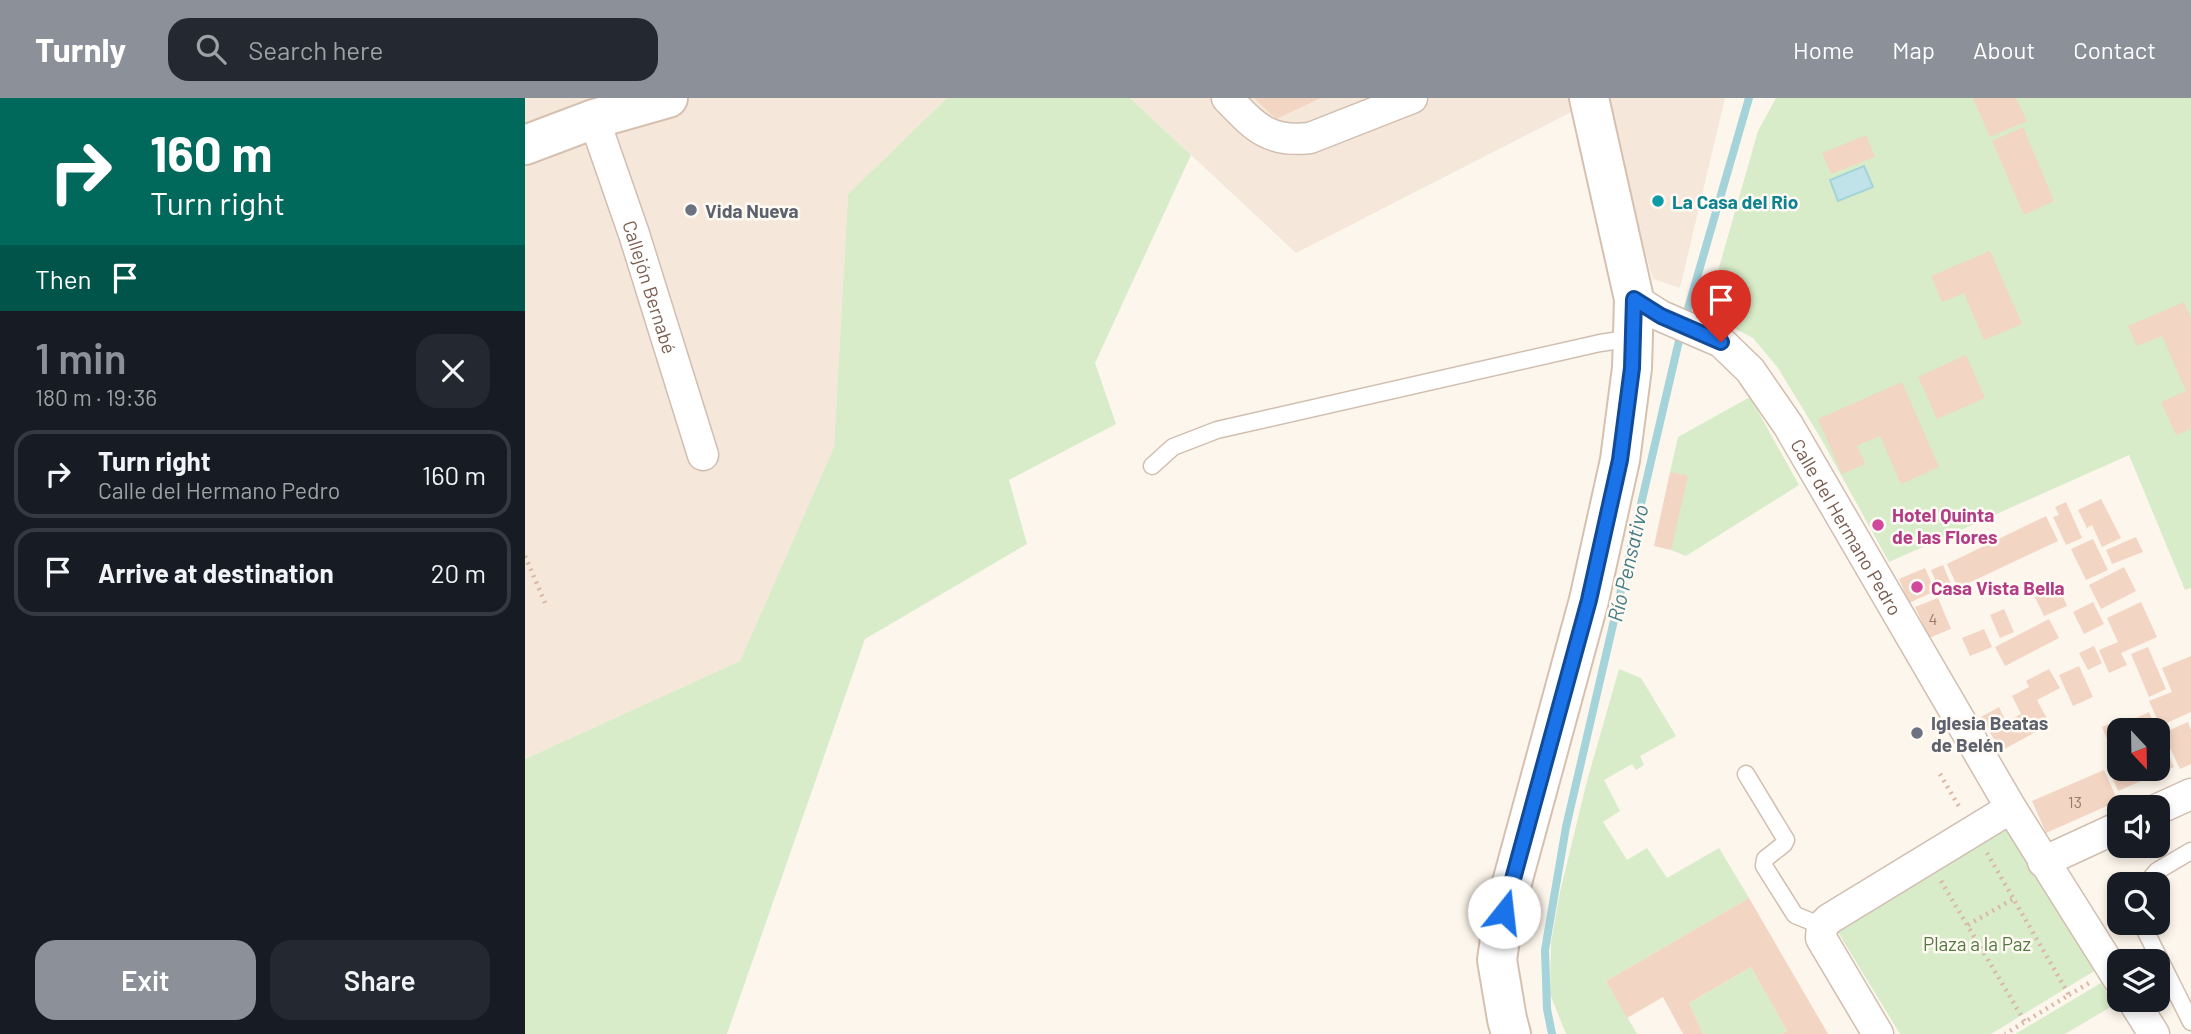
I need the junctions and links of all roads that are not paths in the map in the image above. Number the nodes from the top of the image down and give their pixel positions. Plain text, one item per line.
1 (668, 98) edge
2 (1227, 98) edge
3 (1412, 98) edge
4 (1589, 98) edge
5 (606, 110) edge
6 (525, 145) edge
7 (1643, 318) junction
8 (703, 455) dead end
9 (1152, 466) dead end
10 (1746, 774) dead end
11 (2191, 794) edge
12 (2170, 804) edge
13 (2011, 808) junction
14 (2107, 833) edge
15 (2191, 852) edge
16 (2043, 862) junction
17 (2156, 872) edge
18 (1822, 926) junction
19 (2148, 935) edge
20 (2107, 961) edge
21 (2140, 1012) edge
22 (2191, 1022) edge
23 (1511, 1034) edge
24 (1878, 1034) edge
25 (2154, 1034) edge

1 - 5 main road
2 - 3 street
4 - 7 main road
5 - 6 main road
5 - 8 street, Callejón Bernabé
7 - 9 lane
7 - 13 street, Calle del Hermano Pedro
7 - 23 main road
10 - 18 lane
11 - 12 street
13 - 16 street, Calle del Hermano Pedro
13 - 18 street
14 - 16 street
15 - 17 lane
16 - 20 street, Calle del Hermano Pedro
18 - 24 street
19 - 22 lane
21 - 25 street

